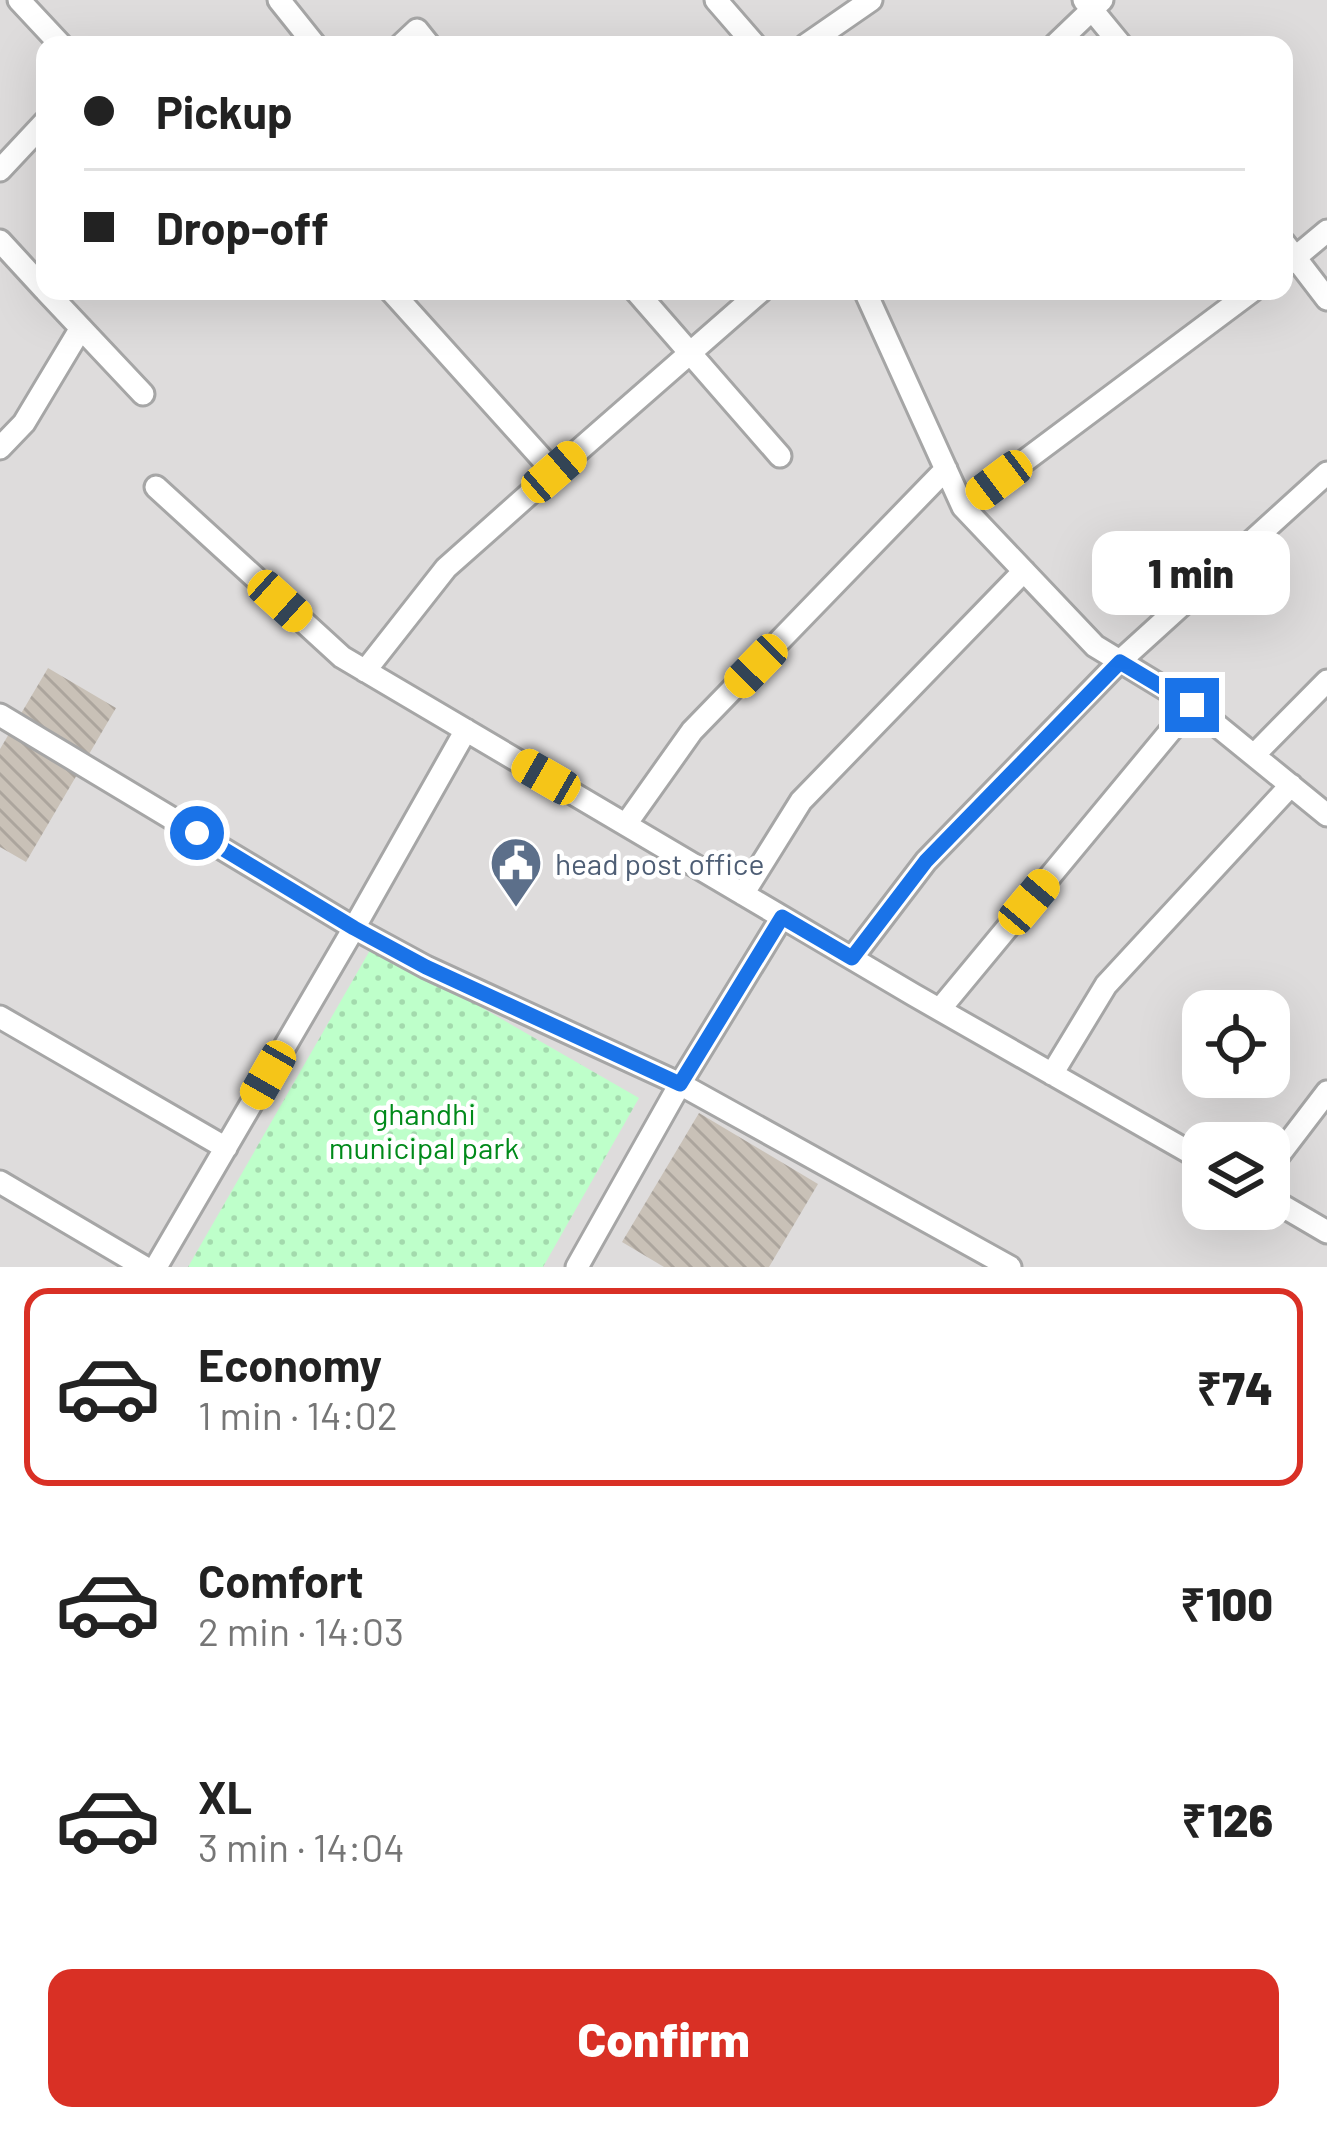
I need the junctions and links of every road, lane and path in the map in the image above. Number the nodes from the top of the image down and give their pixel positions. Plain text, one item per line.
1 (19, 0) edge
2 (279, 0) edge
3 (716, 0) edge
4 (871, 0) edge
5 (1093, 3) edge
6 (53, 36) edge
7 (308, 36) edge
8 (747, 36) edge
9 (819, 36) edge
10 (1062, 36) edge
11 (1115, 36) edge
12 (36, 132) edge
13 (0, 170) edge
14 (1327, 231) edge
15 (0, 242) edge
16 (1293, 253) edge
17 (1293, 262) edge
18 (36, 280) edge
19 (1327, 299) edge
20 (55, 300) edge
21 (399, 300) edge
22 (644, 300) edge
23 (750, 300) edge
24 (870, 300) edge
25 (1240, 300) edge
26 (81, 328) junction
27 (688, 353) junction
28 (143, 394) dead end
29 (0, 448) edge
30 (780, 456) dead end
31 (946, 470) junction
32 (554, 472) junction
33 (1327, 473) edge
34 (156, 487) dead end
35 (963, 507) junction
36 (1024, 572) junction
37 (1120, 662) junction
38 (365, 671) junction
39 (1327, 681) edge
40 (0, 715) edge
41 (1177, 723) dead end
42 (466, 730) junction
43 (1254, 755) junction
44 (1291, 785) junction
45 (1327, 815) edge
46 (626, 824) junction
47 (743, 894) junction
48 (782, 917) junction
49 (354, 928) junction
50 (852, 958) junction
51 (940, 1009) junction
52 (0, 1016) edge
53 (1052, 1074) junction
54 (680, 1084) junction
55 (1327, 1092) edge
56 (1290, 1140) edge
57 (226, 1148) junction
58 (1182, 1148) edge
59 (0, 1182) edge
60 (1290, 1210) edge
61 (1327, 1232) edge
62 (144, 1267) edge
63 (156, 1267) edge
64 (577, 1267) edge
65 (1010, 1267) edge

1 - 6 street
2 - 7 street
3 - 8 street
4 - 9 street
5 - 10 street
5 - 11 street
12 - 13 street
14 - 16 street
15 - 18 street
17 - 19 street
20 - 26 street
21 - 32 street
22 - 27 street
23 - 27 street
24 - 31 street
25 - 35 street
26 - 28 street
26 - 29 street
27 - 30 street
27 - 32 street
31 - 35 street
31 - 46 street
32 - 38 street
33 - 37 street
34 - 38 street
35 - 36 street
36 - 37 street
36 - 47 street
37 - 43 street
37 - 50 street
38 - 42 street
39 - 43 street
40 - 49 street
41 - 51 street
42 - 46 street
42 - 49 street
43 - 44 street
44 - 45 street
44 - 53 street
46 - 47 street
47 - 48 street
48 - 50 street
48 - 54 street
49 - 54 street
49 - 57 street
50 - 51 street
51 - 53 street
52 - 57 street
53 - 58 street
54 - 64 street
54 - 65 street
55 - 56 street
57 - 63 street
59 - 62 street
60 - 61 street

